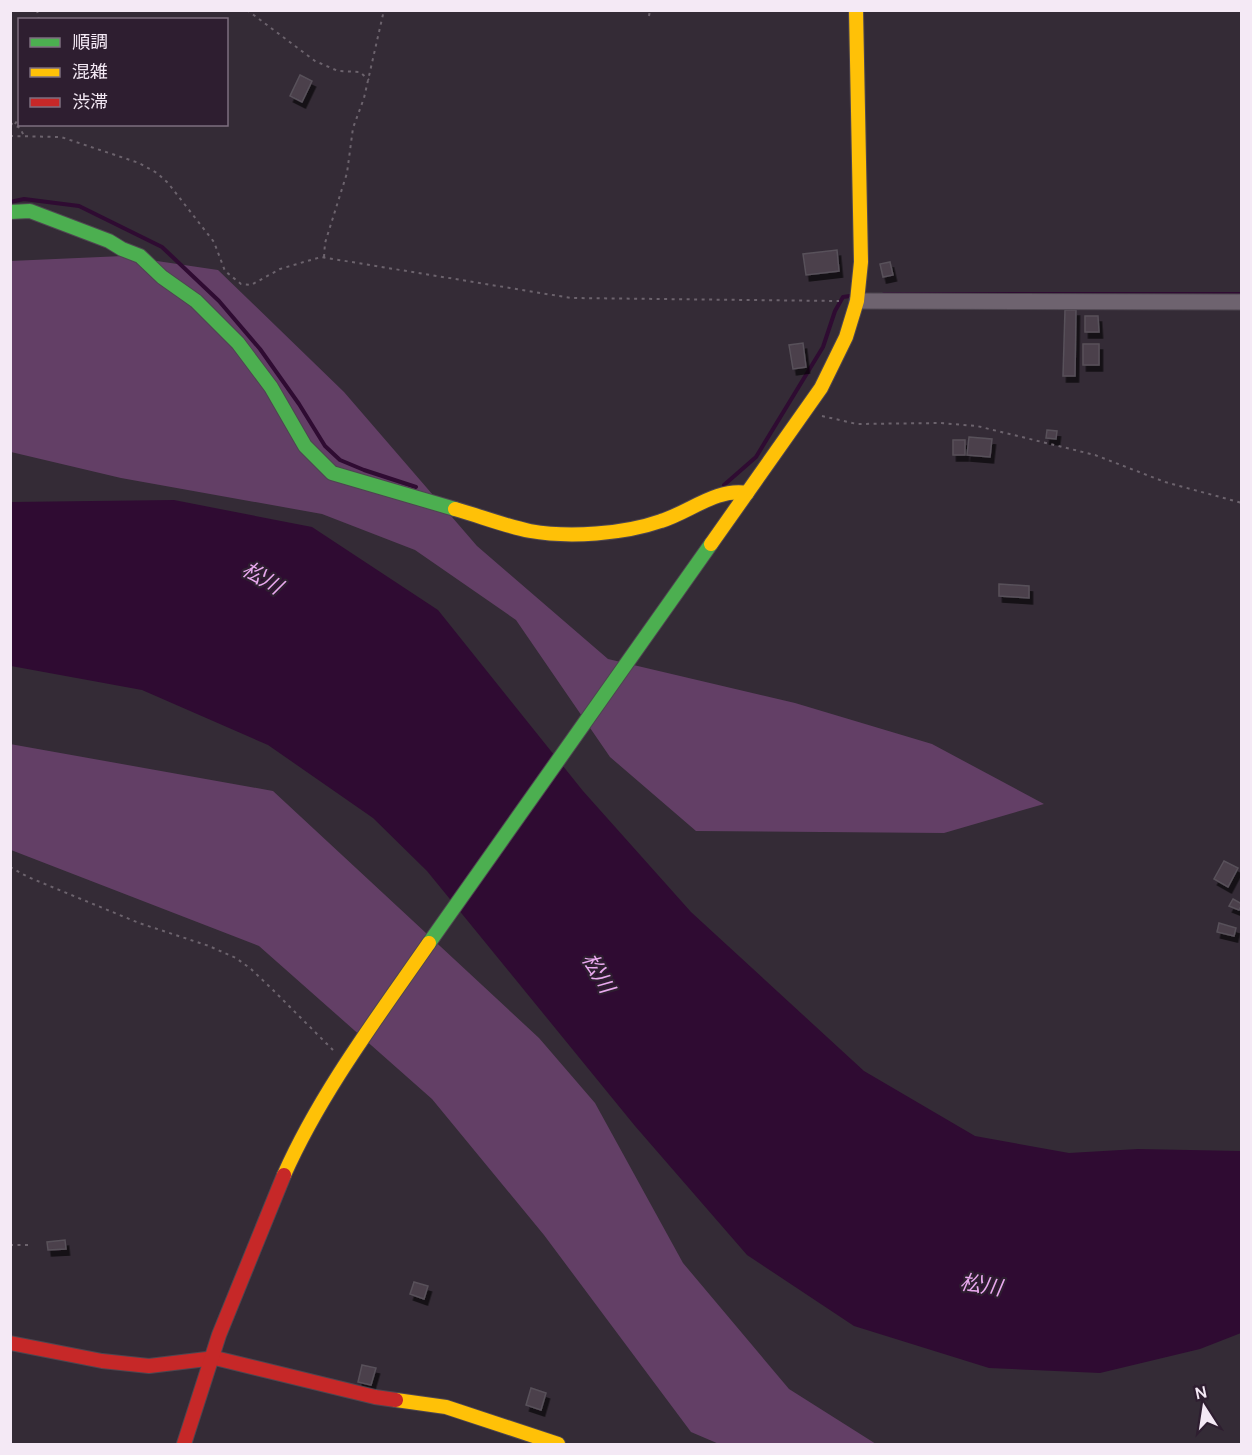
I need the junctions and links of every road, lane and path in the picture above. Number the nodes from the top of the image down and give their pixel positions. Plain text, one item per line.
1 (247, 10) edge
2 (384, 10) edge
3 (650, 10) edge
4 (856, 10) edge
5 (649, 16) dead end
6 (369, 80) junction
7 (18, 119) edge
8 (10, 123) edge
9 (15, 124) junction
10 (10, 136) edge
11 (24, 136) junction
12 (10, 212) edge
13 (324, 257) junction
14 (857, 301) junction
15 (1242, 302) edge
16 (806, 409) junction
17 (747, 493) junction
18 (1242, 503) edge
19 (10, 867) edge
20 (345, 1064) junction
21 (10, 1245) edge
22 (29, 1245) dead end
23 (10, 1343) edge
24 (212, 1359) junction
25 (184, 1444) edge
26 (558, 1444) edge

1 - 6 path
2 - 6 path
3 - 5 path
4 - 14 street
6 - 13 path
7 - 9 path
8 - 9 path
9 - 11 path
10 - 11 path
11 - 13 path
12 - 17 street
13 - 14 path
14 - 15 street
14 - 16 street
16 - 17 street
16 - 18 path
17 - 20 street
19 - 20 path
20 - 24 street
21 - 22 path
23 - 24 street
24 - 25 street
24 - 26 street

